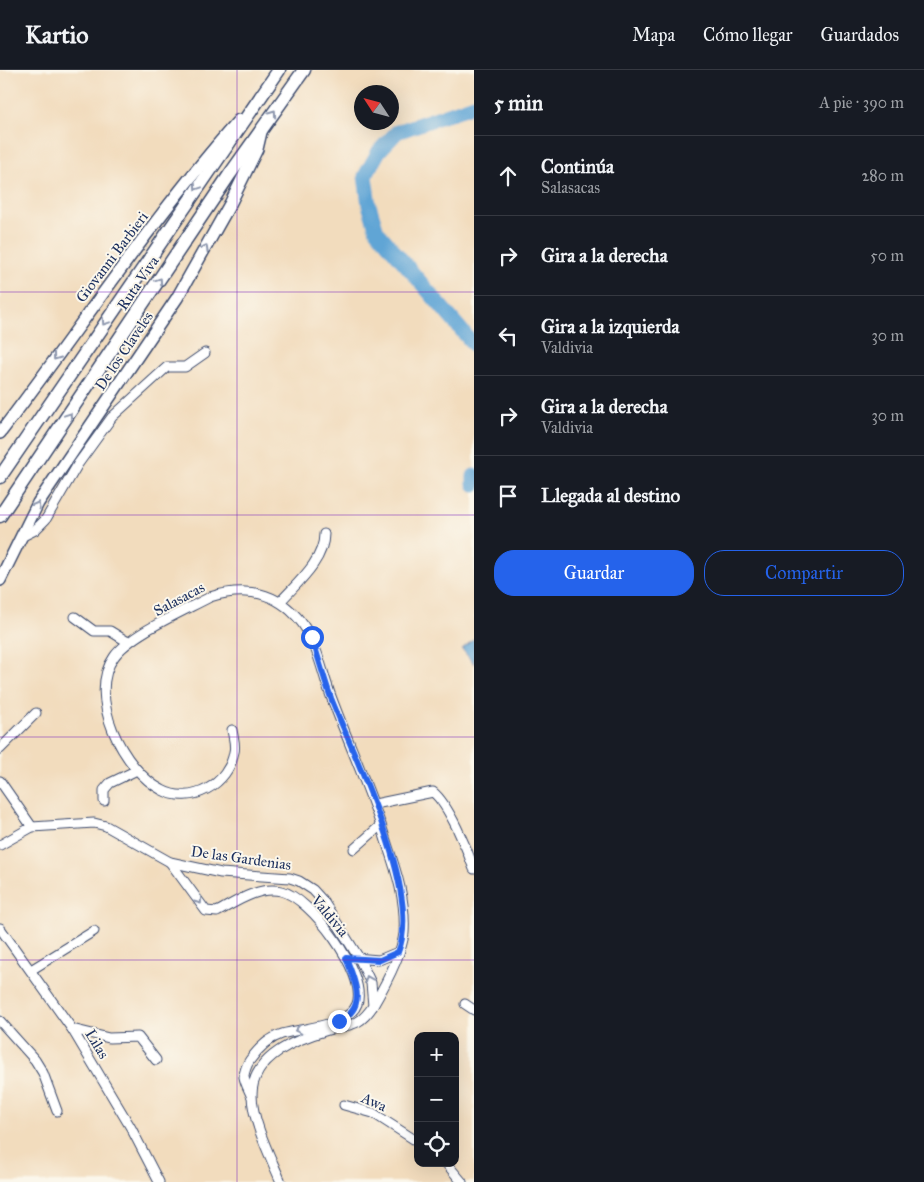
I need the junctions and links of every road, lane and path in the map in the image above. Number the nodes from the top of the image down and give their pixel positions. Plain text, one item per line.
1 (278, 70) edge
2 (304, 70) edge
3 (254, 104) junction
4 (260, 132) junction
5 (205, 353) dead end
6 (0, 434) edge
7 (0, 477) edge
8 (0, 516) edge
9 (324, 534) dead end
10 (21, 537) junction
11 (0, 580) edge
12 (280, 602) junction
13 (75, 617) dead end
14 (128, 642) junction
15 (36, 714) dead end
16 (232, 730) dead end
17 (0, 749) edge
18 (137, 770) junction
19 (0, 782) edge
20 (104, 801) dead end
21 (375, 804) junction
22 (381, 825) junction
23 (32, 827) junction
24 (0, 844) edge
25 (354, 849) dead end
26 (170, 862) junction
27 (474, 869) edge
28 (0, 928) edge
29 (94, 931) dead end
30 (398, 952) junction
31 (346, 958) junction
32 (358, 958) junction
33 (31, 970) junction
34 (465, 1004) dead end
35 (373, 1006) junction
36 (474, 1010) edge
37 (0, 1021) edge
38 (326, 1027) junction
39 (72, 1029) junction
40 (156, 1060) dead end
41 (252, 1095) junction
42 (344, 1105) dead end
43 (57, 1111) dead end
44 (414, 1139) edge
45 (449, 1167) edge
46 (159, 1182) edge
47 (281, 1182) edge
48 (462, 1182) edge

1 - 3 highway, Ruta Viva
4 -> 2 highway, Ruta Viva
3 -> 6 main road, Giovanni Barbieri
3 -> 7 highway, Ruta Viva
8 -> 4 highway, Ruta Viva
10 -> 4 main road, De los Claveles
5 - 10 street
9 - 12 street
10 - 11 main road, De los Claveles
12 - 14 street, Salasacas
12 - 21 street, Salasacas
13 - 14 street
14 - 18 street, Salasacas
15 - 17 street
16 - 18 street, Salasacas
18 - 20 street
19 - 23 street
21 - 22 street, Salasacas
21 - 27 street
22 - 25 street
22 - 30 street, Salasacas
23 - 24 street
23 - 26 street, De las Gardenias
26 -> 31 street, Valdivia
26 - 32 street, De las Gardenias
28 - 33 street, Lilas
29 - 33 street
30 - 32 street
30 - 35 street, Salasacas
31 - 32 street
31 - 38 street, Valdivia
35 -> 32 street, De las Gardenias
33 - 39 street, Lilas
34 - 36 street
35 - 38 street
37 - 43 street
38 - 41 street
38 -> 41 street, Valdivia
39 - 40 street
39 - 46 street, Lilas
41 - 47 street
42 - 44 street, Awa
45 - 48 street

